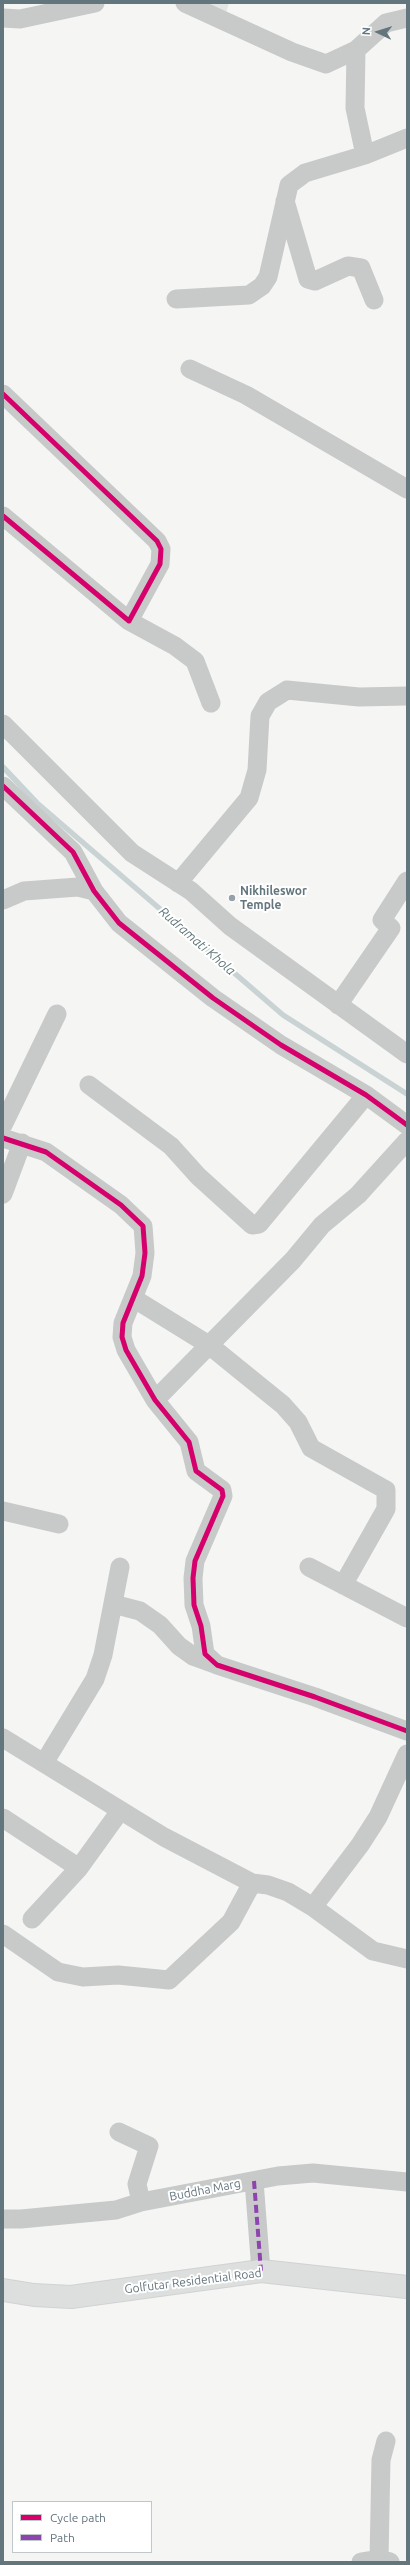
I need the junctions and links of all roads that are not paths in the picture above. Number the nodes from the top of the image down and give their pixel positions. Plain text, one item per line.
1 (95, 3) edge
2 (185, 3) edge
3 (3, 18) edge
4 (407, 18) edge
5 (356, 50) junction
6 (407, 138) edge
7 (365, 156) junction
8 (284, 198) junction
9 (176, 299) dead end
10 (374, 300) dead end
11 (190, 370) dead end
12 (3, 394) edge
13 (407, 489) edge
14 (3, 516) edge
15 (129, 621) junction
16 (407, 696) edge
17 (211, 703) dead end
18 (3, 724) edge
19 (3, 786) edge
20 (407, 881) edge
21 (178, 883) junction
22 (94, 892) junction
23 (3, 900) edge
24 (338, 1005) junction
25 (57, 1014) dead end
26 (407, 1054) edge
27 (89, 1085) dead end
28 (366, 1095) junction
29 (3, 1125) edge
30 (407, 1125) edge
31 (3, 1138) edge
32 (407, 1141) edge
33 (22, 1143) junction
34 (3, 1194) edge
35 (133, 1298) junction
36 (209, 1344) junction
37 (155, 1400) junction
38 (3, 1511) edge
39 (59, 1524) dead end
40 (120, 1567) dead end
41 (309, 1568) dead end
42 (343, 1585) junction
43 (113, 1604) junction
44 (407, 1618) edge
45 (217, 1665) junction
46 (407, 1731) edge
47 (3, 1738) edge
48 (407, 1754) edge
49 (44, 1763) junction
50 (120, 1810) junction
51 (3, 1818) edge
52 (79, 1868) junction
53 (252, 1884) junction
54 (313, 1907) junction
55 (32, 1919) dead end
56 (3, 1934) edge
57 (407, 1959) edge
58 (119, 2132) dead end
59 (254, 2181) junction
60 (407, 2182) edge
61 (141, 2202) junction
62 (3, 2218) edge
63 (261, 2271) junction
64 (407, 2288) edge
65 (3, 2290) edge
66 (386, 2440) dead end
67 (384, 2560) edge
68 (361, 2562) edge

1 - 3 street
2 - 5 street
4 - 5 street
5 - 7 street
6 - 7 street
7 - 8 street
8 - 9 street
8 - 10 street
11 - 13 street
12 - 15 street
14 - 15 street
15 - 17 street
16 - 21 street
18 - 21 street
19 - 22 street
20 - 24 street
21 - 24 street
22 - 23 street
22 - 28 street
24 - 26 street
25 - 29 street
27 - 28 street
28 - 30 street
31 - 33 street
32 - 36 street
33 - 34 street
33 - 35 street
35 - 36 street
35 - 37 street
36 - 37 street
36 - 42 street
37 - 45 street
38 - 39 street
40 - 43 street
41 - 42 street
42 - 44 street
43 - 45 street
43 - 49 street
45 - 46 street
47 - 49 street
48 - 54 street
49 - 50 street
50 - 52 street
50 - 53 street
51 - 52 street
52 - 55 street
53 - 54 street
53 - 56 street
54 - 57 street
58 - 61 street
59 - 60 street, Buddha Marg
59 - 61 street, Buddha Marg
59 - 63 street
61 - 62 street, Buddha Marg
63 - 64 main road, Golfutar Residential Road
63 - 65 main road, Golfutar Residential Road
66 - 67 street
67 - 68 street

